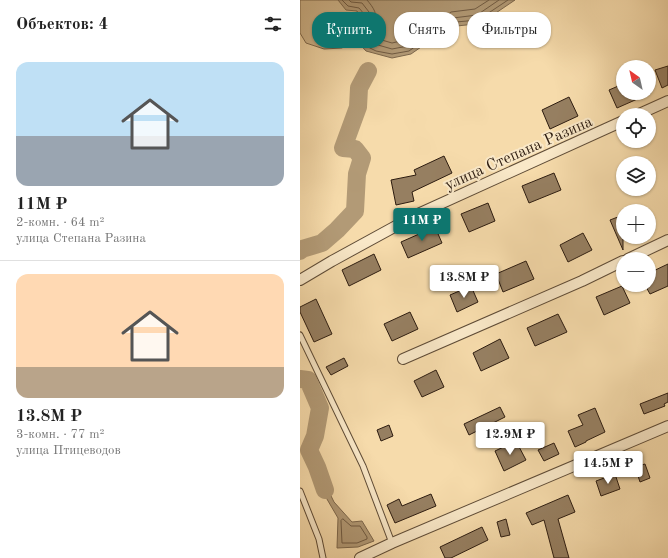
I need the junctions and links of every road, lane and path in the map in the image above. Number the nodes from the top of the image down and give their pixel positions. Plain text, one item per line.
1 (668, 101) edge
2 (652, 108) edge
3 (616, 124) edge
4 (668, 240) edge
5 (643, 252) edge
6 (616, 264) edge
7 (300, 280) edge
8 (300, 335) edge
9 (402, 359) dead end
10 (668, 426) edge
11 (300, 491) edge
12 (392, 543) junction
13 (323, 558) edge
14 (360, 558) edge

1 - 2 street
3 - 7 street, улица Степана Разина
4 - 5 street
6 - 9 street
8 - 12 lane
10 - 12 street
11 - 13 lane
12 - 14 street

